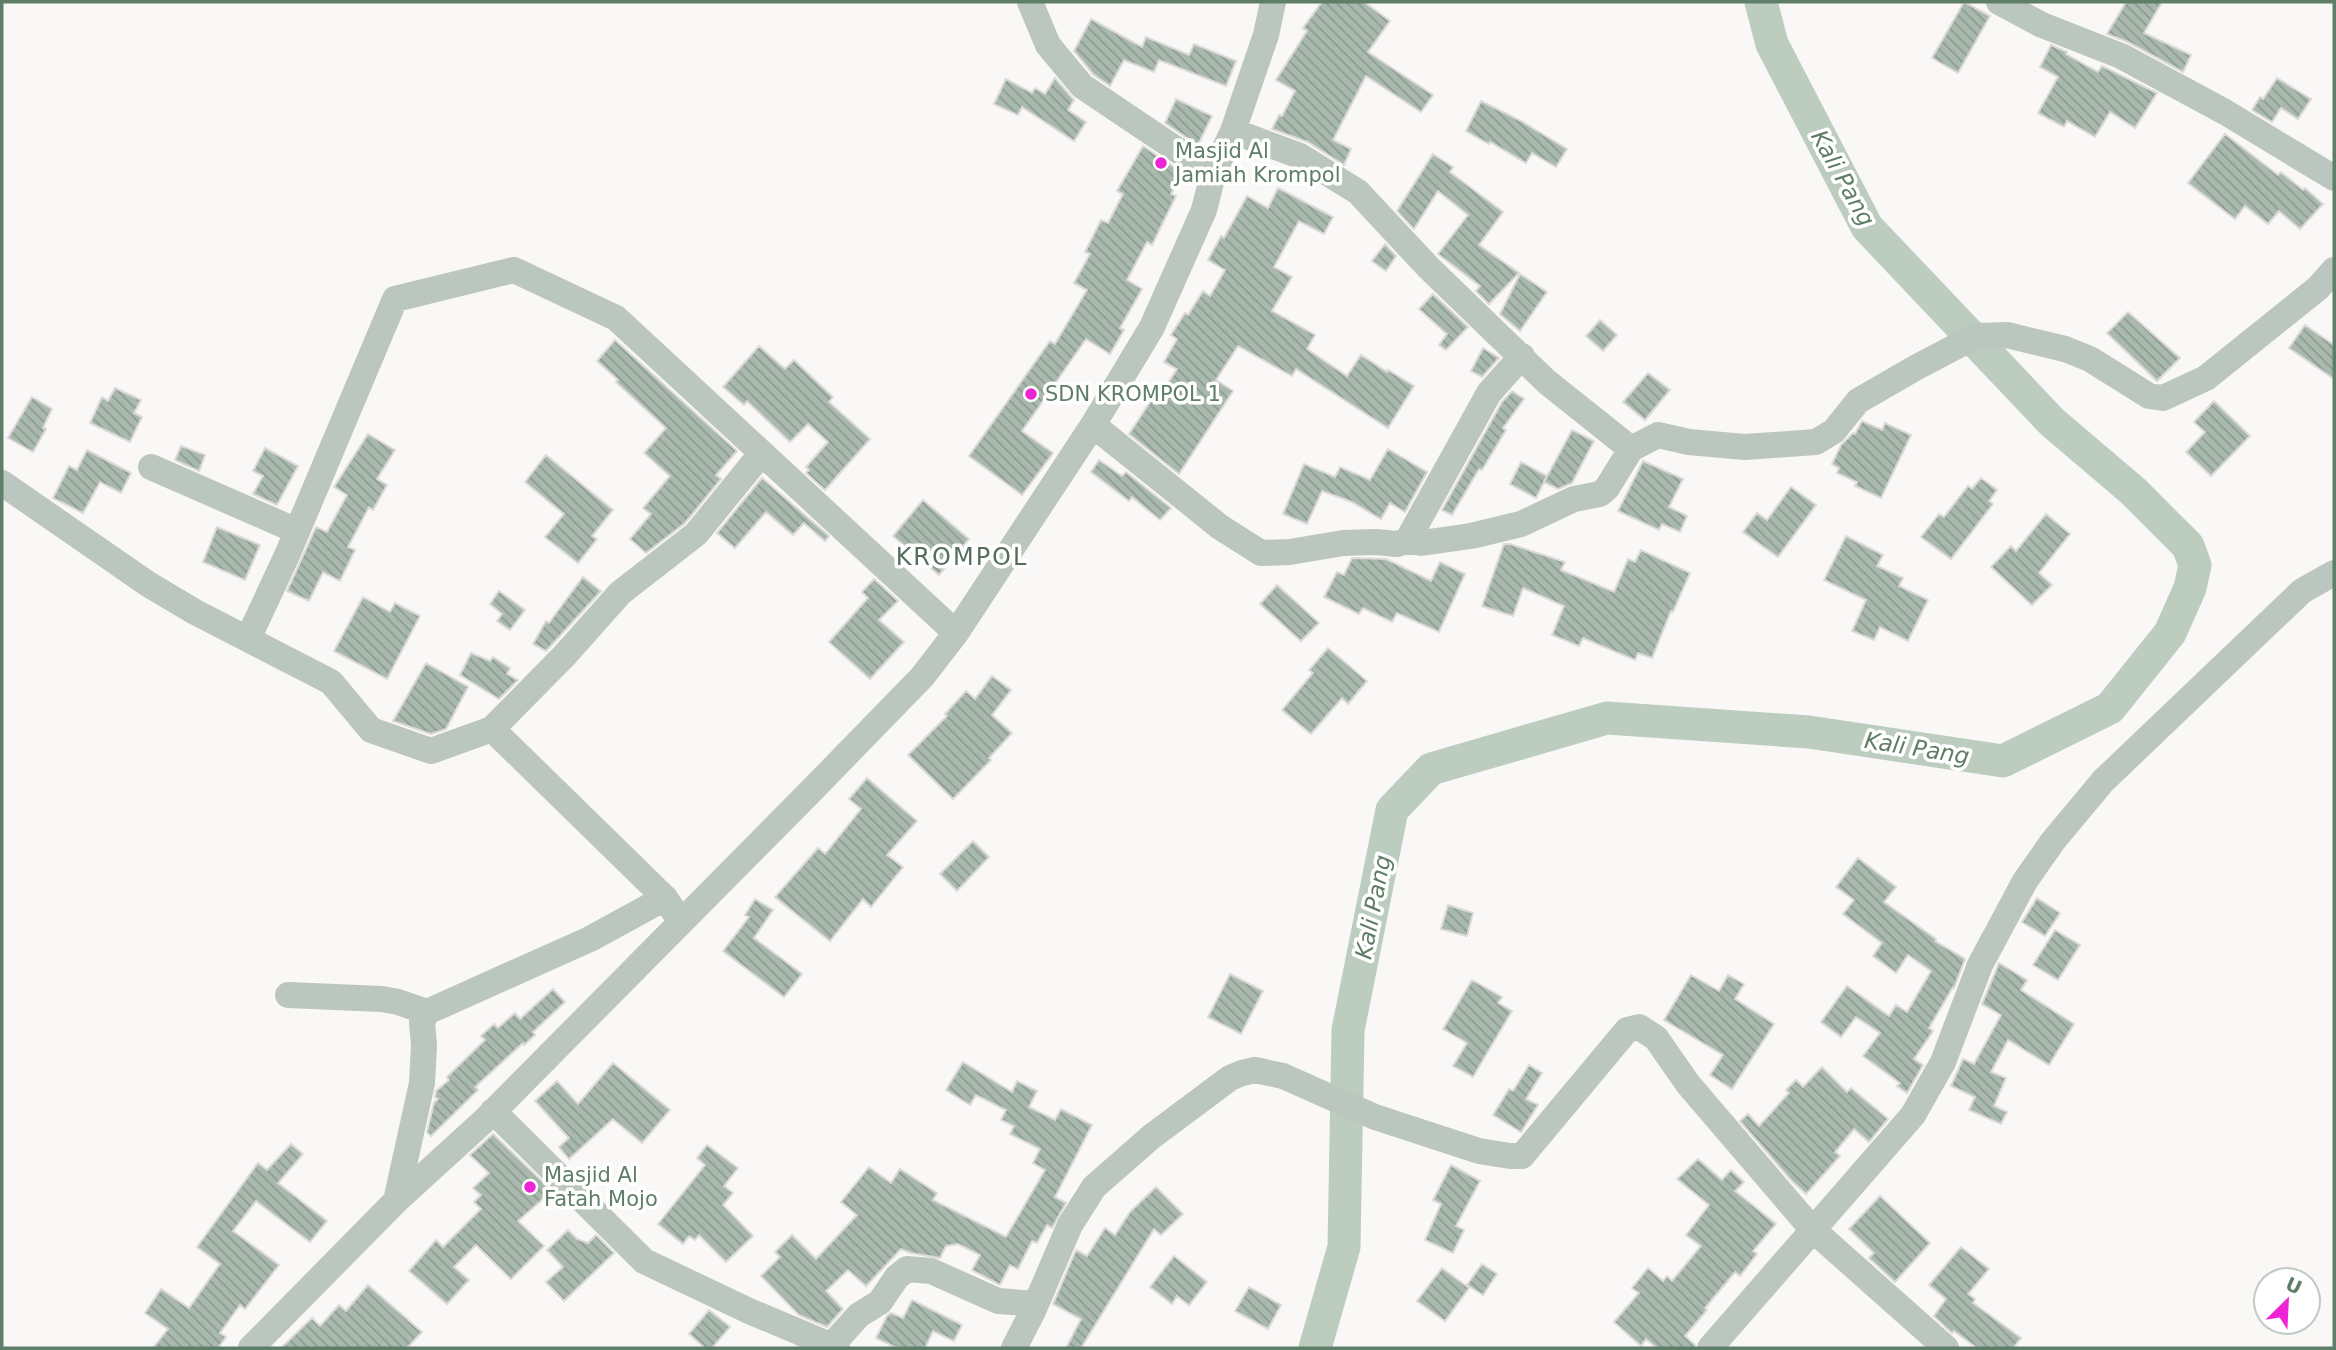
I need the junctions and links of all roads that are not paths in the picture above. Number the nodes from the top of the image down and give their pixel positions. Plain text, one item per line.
1 (1030, 2) edge
2 (1273, 2) edge
3 (1999, 2) edge
4 (1233, 131) junction
5 (1213, 174) junction
6 (2334, 178) edge
7 (2334, 270) edge
8 (1522, 356) junction
9 (1093, 425) junction
10 (1631, 449) junction
11 (761, 454) junction
12 (151, 467) dead end
13 (2, 483) edge
14 (298, 531) junction
15 (1407, 541) junction
16 (2334, 573) edge
17 (956, 633) junction
18 (248, 639) junction
19 (492, 729) junction
20 (665, 898) junction
21 (681, 922) junction
22 (288, 995) dead end
23 (426, 1012) junction
24 (494, 1111) junction
25 (396, 1201) junction
26 (1812, 1229) junction
27 (1037, 1304) junction
28 (834, 1347) edge
29 (251, 1348) edge
30 (1014, 1348) edge
31 (1710, 1348) edge
32 (1946, 1348) edge

1 - 5 street
2 - 4 street
3 - 6 street
4 - 5 street
4 - 8 street
5 - 9 street
7 - 10 street
8 - 10 street
8 - 15 street
9 - 15 street
9 - 17 street
10 - 15 street
11 - 14 street
11 - 17 street
11 - 19 street
12 - 14 street
13 - 18 street
14 - 18 street
16 - 26 street
17 - 21 street
18 - 19 street
19 - 20 street
20 - 21 street
20 - 23 street
21 - 24 street
22 - 23 street
23 - 25 street
24 - 25 street
24 - 28 street
25 - 29 street
26 - 27 street
26 - 31 street
26 - 32 street
27 - 28 street
27 - 30 street

